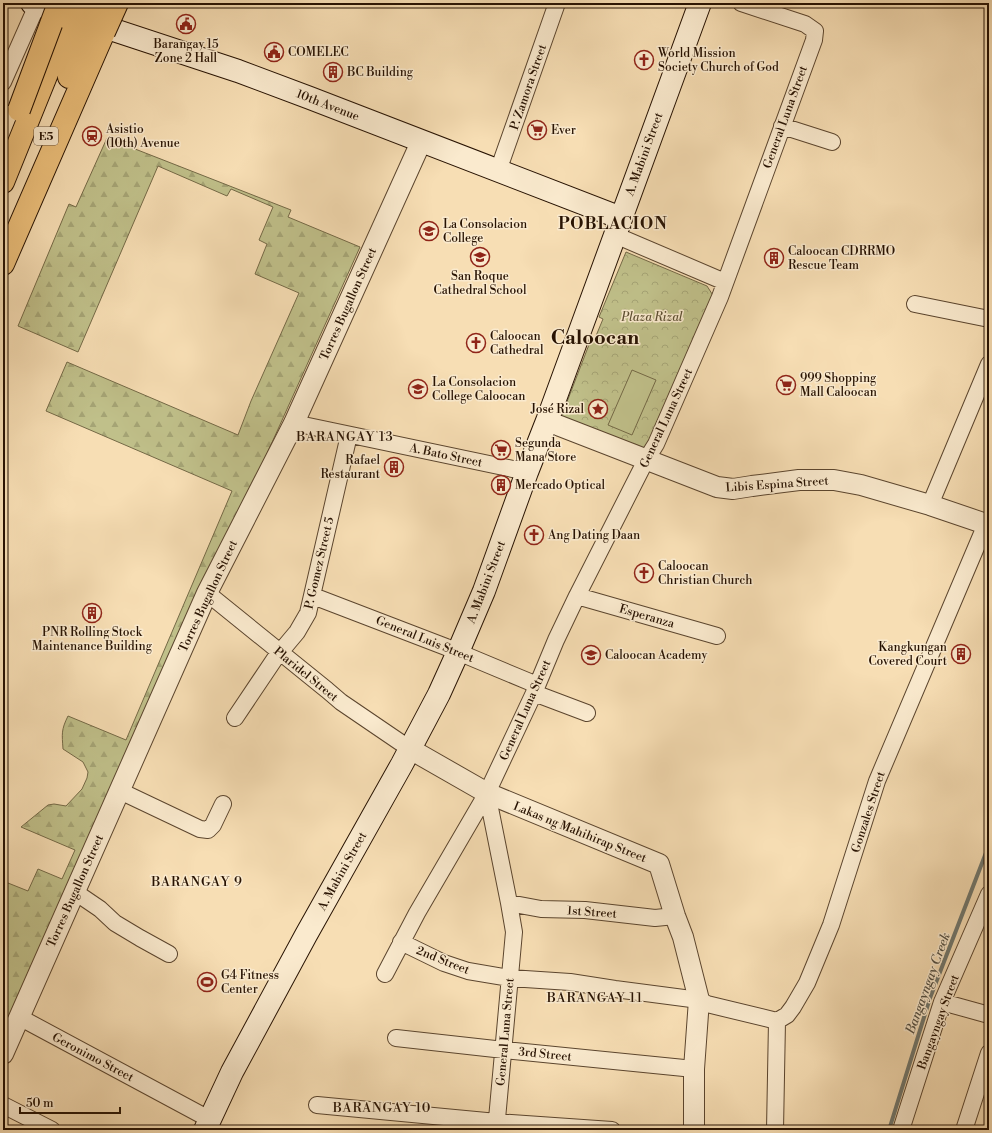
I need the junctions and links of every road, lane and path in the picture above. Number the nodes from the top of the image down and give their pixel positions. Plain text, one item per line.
1 (59, 3) edge
2 (75, 3) edge
3 (98, 3) edge
4 (117, 3) edge
5 (557, 3) edge
6 (700, 3) edge
7 (740, 3) edge
8 (36, 4) edge
9 (3, 82) edge
10 (782, 126) junction
11 (421, 142) junction
12 (832, 142) dead end
13 (3, 152) edge
14 (498, 171) junction
15 (3, 182) edge
16 (618, 227) junction
17 (3, 246) edge
18 (3, 264) edge
19 (725, 282) junction
20 (915, 304) dead end
21 (989, 319) edge
22 (989, 364) edge
23 (547, 421) junction
24 (294, 423) junction
25 (349, 435) junction
26 (646, 460) junction
27 (527, 472) junction
28 (930, 505) junction
29 (987, 525) edge
30 (207, 593) junction
31 (312, 596) junction
32 (577, 596) junction
33 (717, 636) dead end
34 (280, 652) junction
35 (458, 652) junction
36 (535, 689) junction
37 (587, 713) dead end
38 (235, 718) dead end
39 (410, 749) junction
40 (120, 791) junction
41 (487, 793) junction
42 (223, 804) dead end
43 (75, 892) junction
44 (989, 894) edge
45 (510, 902) junction
46 (675, 916) junction
47 (401, 942) junction
48 (169, 954) dead end
49 (385, 974) dead end
50 (510, 978) junction
51 (699, 1000) junction
52 (942, 1002) junction
53 (989, 1015) edge
54 (19, 1017) junction
55 (777, 1021) junction
56 (396, 1038) dead end
57 (504, 1050) junction
58 (989, 1053) edge
59 (3, 1054) edge
60 (694, 1069) junction
61 (3, 1105) edge
62 (317, 1105) dead end
63 (207, 1125) edge
64 (496, 1126) edge
65 (52, 1130) edge
66 (612, 1130) edge
67 (694, 1130) edge
68 (775, 1130) edge
69 (901, 1130) edge
70 (964, 1130) edge

1 - 13 highway, bridge
2 - 15 highway, E5, bridge
3 - 17 highway, E5, bridge
4 - 18 highway, bridge
5 - 14 street, P. Zamora Street
6 - 16 main road, A. Mabini Street
7 - 10 street, General Luna Street
8 - 9 street
8 - 11 main road, 10th Avenue
10 - 12 street
10 - 19 street, General Luna Street
11 - 14 main road, 10th Avenue
11 - 24 street, Torres Bugallon Street
14 - 16 main road, 10th Avenue
16 - 19 street
16 - 23 main road, A. Mabini Street
19 - 26 street, General Luna Street
20 - 21 street
22 - 28 street
23 - 26 street, Libis Espina Street
23 - 27 main road, A. Mabini Street
24 - 25 street, A. Bato Street
24 - 30 street, Torres Bugallon Street
25 - 27 street, A. Bato Street
25 - 31 street, P. Gomez Street 5
26 - 28 street, Libis Espina Street
26 - 32 street, General Luna Street
27 - 35 main road, A. Mabini Street
28 - 29 street, Libis Espina Street
29 - 55 street, Gonzales Street
30 - 34 street, Plaridel Street
30 - 40 street, Torres Bugallon Street
31 - 34 street, P. Gomez Street 5
31 - 35 street, General Luis Street
32 - 33 street, Esperanza
32 - 36 street, General Luna Street
34 - 38 street, P. Gomez Street 5
34 - 39 street, Plaridel Street
35 - 36 street, General Luis Street
35 - 39 main road, A. Mabini Street
36 - 37 street, General Luis Street
36 - 41 street, General Luna Street
39 - 41 street, Lakas ng Mahihirap Street
39 - 63 main road, A. Mabini Street
40 - 42 street
40 - 43 street, Torres Bugallon Street
41 - 45 street, General Luna Street
41 - 46 street, Lakas ng Mahihirap Street
41 - 47 street, General Luna Street
43 - 48 street
43 - 54 street, Torres Bugallon Street
44 - 52 street, Bangayngay Street
45 - 46 street, 1st Street
45 - 50 street, General Luna Street
46 - 51 street, Lakas ng Mahihirap Street
47 - 49 street, General Luna Street
47 - 50 street, 2nd Street
50 - 51 street, 2nd Street
50 - 57 street, General Luna Street
51 - 55 street
51 - 60 street, Lakas ng Mahihirap Street
52 - 53 street
52 - 69 street, Bangayngay Street
54 - 59 street, Torres Bugallon Street
54 - 63 street, Geronimo Street
55 - 68 street
56 - 57 street, 3rd Street
57 - 60 street, 3rd Street
57 - 64 street, General Luna Street
58 - 70 street
60 - 67 street, Lakas ng Mahihirap Street
61 - 65 street
62 - 64 street
64 - 66 street

